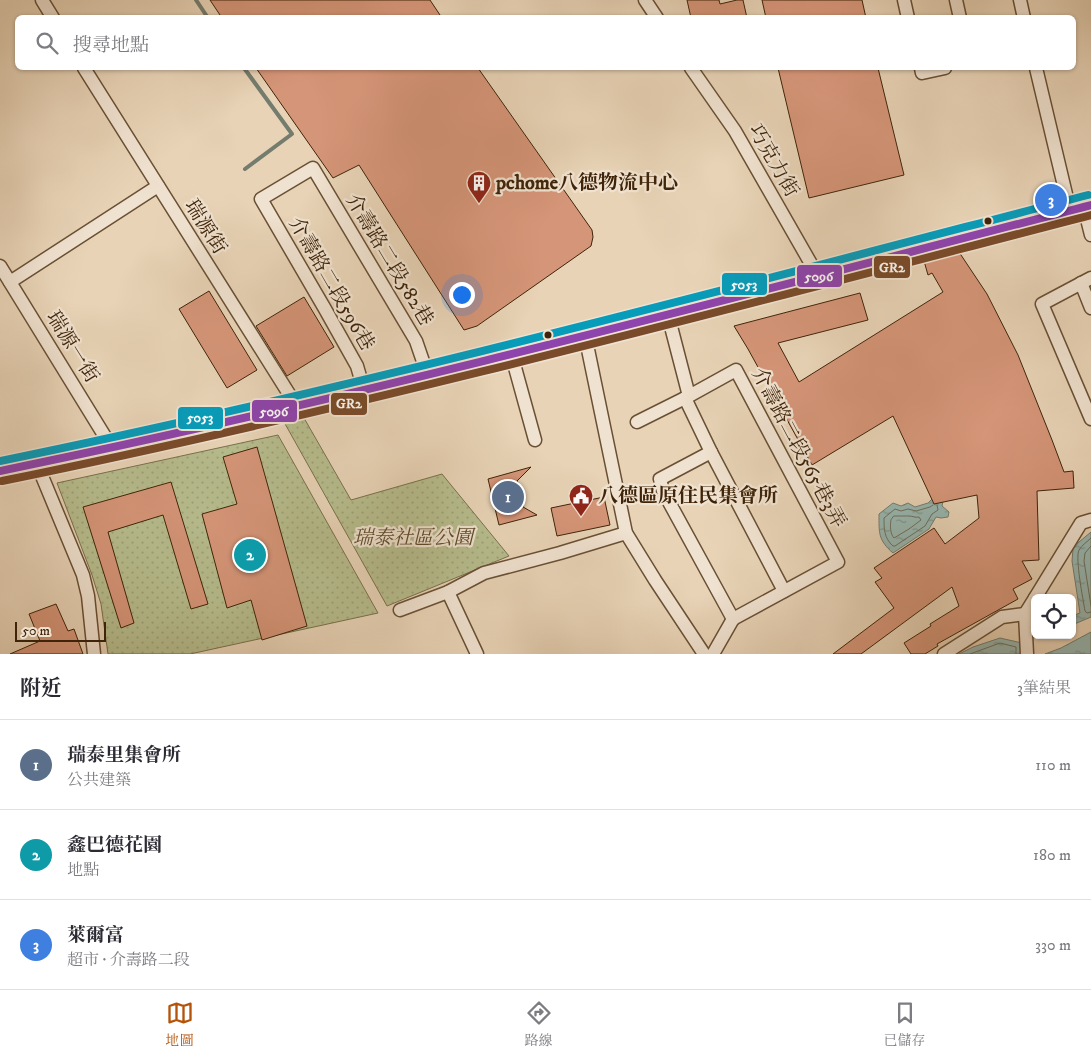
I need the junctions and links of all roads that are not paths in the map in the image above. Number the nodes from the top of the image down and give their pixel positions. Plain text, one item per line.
1 (42, 0) edge
2 (645, 0) edge
3 (904, 0) edge
4 (956, 0) edge
5 (1020, 0) edge
6 (51, 15) edge
7 (655, 15) edge
8 (907, 15) edge
9 (959, 15) edge
10 (1023, 15) edge
11 (85, 70) edge
12 (692, 70) edge
13 (1037, 70) edge
14 (158, 186) junction
15 (261, 200) joint
16 (1082, 208) edge
17 (1091, 235) edge
18 (0, 266) edge
19 (818, 276) junction
20 (1086, 280) edge
21 (10, 282) junction
22 (1091, 308) edge
23 (668, 315) junction
24 (585, 335) junction
25 (511, 353) junction
26 (427, 373) junction
27 (364, 390) junction
28 (1085, 391) edge
29 (687, 397) junction
30 (296, 405) junction
31 (1091, 419) edge
32 (637, 422) dead end
33 (535, 440) dead end
34 (112, 448) junction
35 (711, 452) junction
36 (37, 464) junction
37 (0, 471) edge
38 (1091, 520) edge
39 (626, 533) junction
40 (784, 591) junction
41 (448, 592) junction
42 (1037, 594) edge
43 (1031, 604) edge
44 (400, 610) dead end
45 (1025, 614) junction
46 (733, 619) junction
47 (94, 654) edge
48 (477, 654) edge
49 (704, 654) edge
50 (713, 654) edge
51 (944, 654) edge
52 (1027, 654) edge

1 - 6 street
2 - 7 street
3 - 8 street
4 - 9 street
5 - 10 street
11 - 14 street, 瑞源街
12 - 19 street, 巧克力街
13 - 16 street
14 - 21 street
14 - 30 street, 瑞源街
15 - 26 street, 介壽路二段582巷
15 - 27 street, 介壽路二段596巷
16 - 17 street
16 - 19 main road
18 - 21 street, 瑞源一街
19 - 23 main road
20 - 22 street
20 - 28 street
21 - 34 street, 瑞源一街
23 - 24 main road
23 - 29 street
24 - 25 main road
24 - 39 street
25 - 26 main road
25 - 33 street
26 - 27 main road
27 - 30 main road
28 - 31 street
29 - 32 street
29 - 35 street
29 - 40 street, 介壽路二段565巷3弄
30 - 34 main road
34 - 36 main road
35 - 40 street
35 - 46 street
36 - 37 main road
36 - 47 street
38 - 42 street
39 - 41 street
39 - 49 street
40 - 46 street
41 - 44 street
41 - 48 street
43 - 45 street
45 - 51 street
45 - 52 street
46 - 50 street

